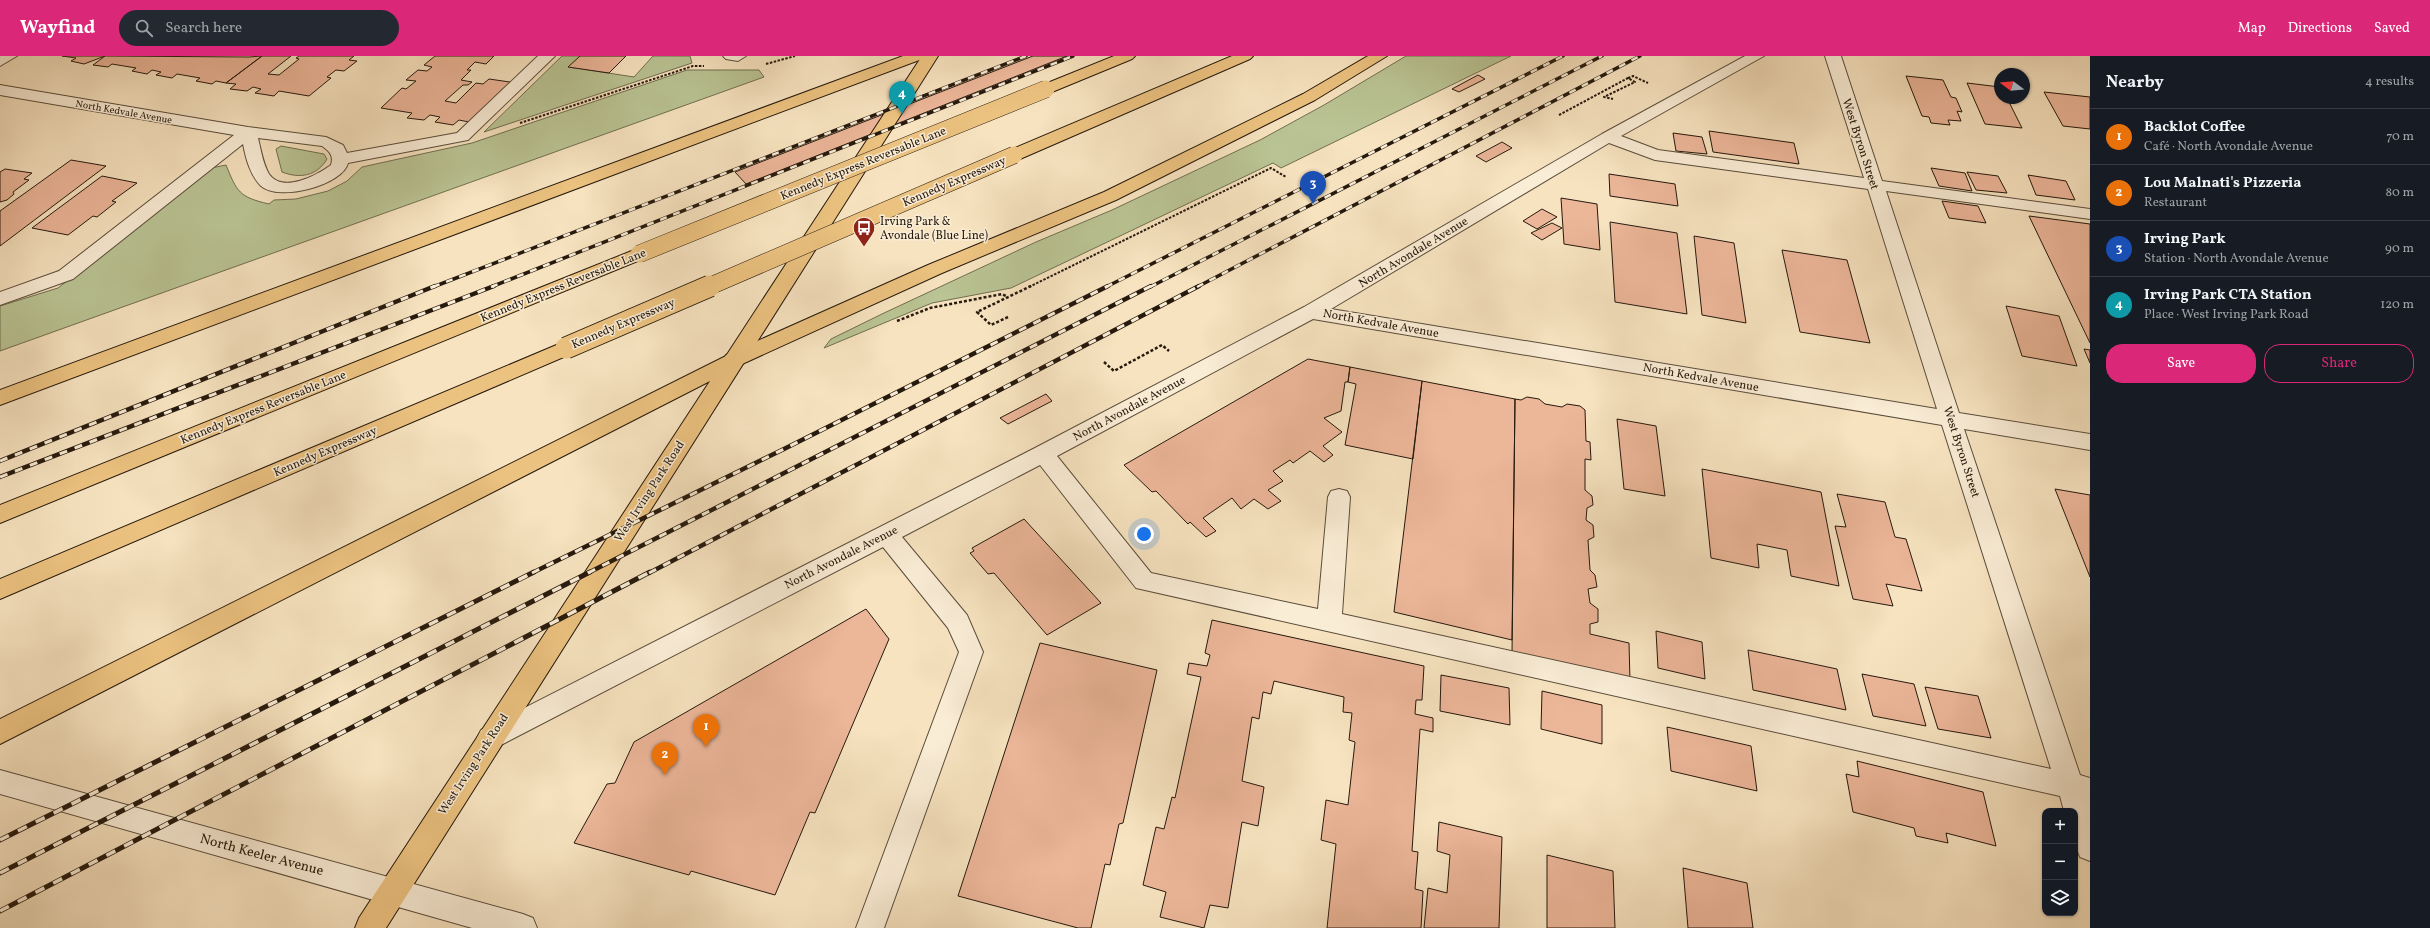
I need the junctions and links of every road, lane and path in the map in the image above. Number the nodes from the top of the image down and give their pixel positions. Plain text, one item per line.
1 (9, 56) edge
2 (547, 56) edge
3 (731, 56) edge
4 (738, 56) edge
5 (795, 56) edge
6 (917, 56) edge
7 (930, 56) edge
8 (1127, 56) edge
9 (1245, 56) edge
10 (1379, 56) edge
11 (1756, 56) edge
12 (1833, 56) edge
13 (0, 61) edge
14 (764, 64) dead end
15 (708, 66) dead end
16 (1632, 76) dead end
17 (1628, 78) junction
18 (0, 90) edge
19 (1616, 97) dead end
20 (1559, 115) dead end
21 (248, 132) junction
22 (462, 137) junction
23 (1608, 137) junction
24 (341, 159) junction
25 (1286, 177) dead end
26 (1874, 184) junction
27 (2090, 214) edge
28 (1008, 297) junction
29 (0, 299) edge
30 (1311, 312) junction
31 (1008, 317) dead end
32 (896, 322) dead end
33 (1169, 351) dead end
34 (733, 360) junction
35 (1104, 362) dead end
36 (0, 398) edge
37 (1951, 419) junction
38 (2090, 442) edge
39 (1043, 454) junction
40 (1339, 497) dead end
41 (0, 514) edge
42 (886, 534) junction
43 (0, 589) edge
44 (1329, 622) junction
45 (0, 732) edge
46 (490, 738) junction
47 (0, 782) edge
48 (2080, 788) edge
49 (2090, 848) edge
50 (392, 891) junction
51 (369, 928) edge
52 (523, 928) edge
53 (870, 928) edge

1 - 13 street
2 - 22 street
3 - 4 street
5 - 14 path
6 - 36 main road
7 - 34 main road, West Irving Park Road
8 - 41 main road, Kennedy Express Reversable Lane, bridge
9 - 43 main road, Kennedy Expressway, bridge
10 - 34 main road
11 - 23 street, North Avondale Avenue
12 - 26 street, West Byron Street
15 - 22 path
16 - 17 path
17 - 19 path
17 - 20 path
18 - 21 street, North Kedvale Avenue
21 - 24 street, North Kedvale Avenue
21 - 24 street
21 - 29 street
22 - 24 street
23 - 26 street
23 - 30 street, North Avondale Avenue
25 - 28 path
26 - 27 street
26 - 37 street, West Byron Street
28 - 31 path
28 - 32 path
30 - 37 street, North Kedvale Avenue
30 - 39 street, North Avondale Avenue
33 - 35 path
34 - 45 main road
34 - 46 main road, West Irving Park Road
37 - 38 street, North Kedvale Avenue
37 - 48 street, West Byron Street
39 - 42 street, North Avondale Avenue
39 - 44 street
40 - 44 street
42 - 46 street, North Avondale Avenue
42 - 53 street
44 - 48 street
46 - 50 main road, West Irving Park Road
47 - 50 street, North Keeler Avenue
48 - 49 street, West Byron Street
50 - 51 main road, West Irving Park Road
50 - 52 street, North Keeler Avenue

